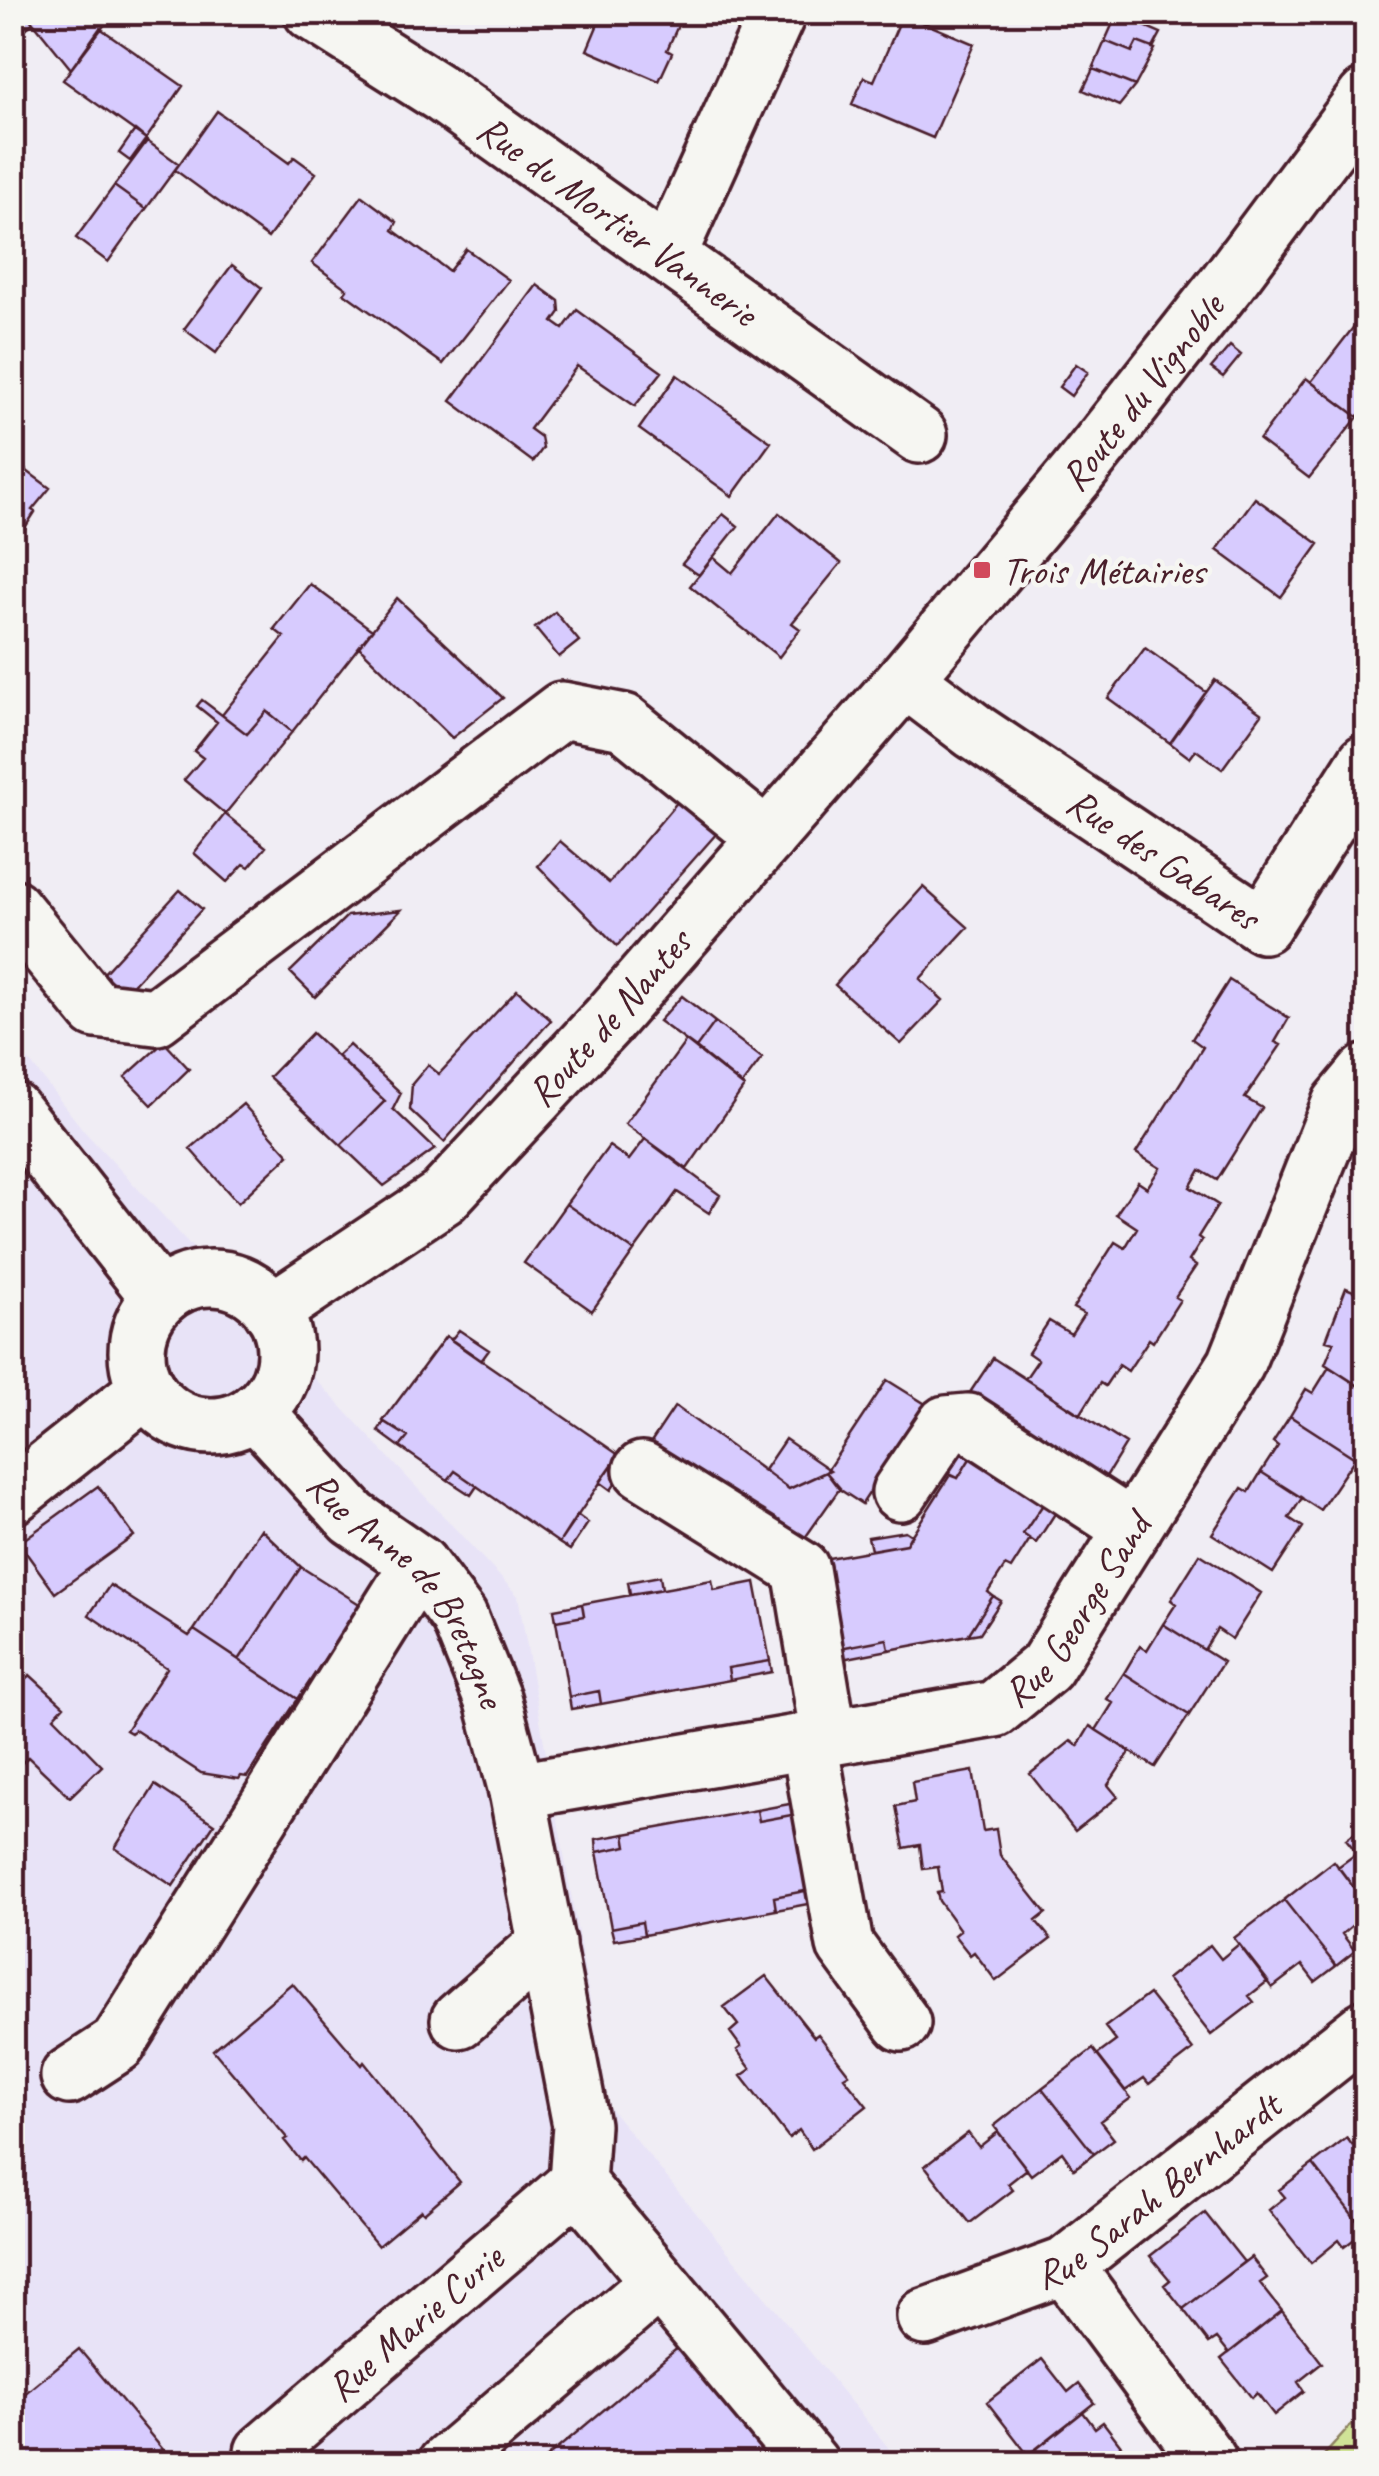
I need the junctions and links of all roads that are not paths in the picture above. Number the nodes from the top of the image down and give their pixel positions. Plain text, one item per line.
1 (312, 12) edge
2 (778, 12) edge
3 (1366, 97) edge
4 (668, 255) junction
5 (919, 436) dead end
6 (905, 679) junction
7 (1366, 762) edge
8 (767, 838) junction
9 (12, 906) edge
10 (1366, 1073) edge
11 (12, 1110) edge
12 (160, 1298) junction
13 (272, 1311) junction
14 (146, 1389) junction
15 (254, 1411) junction
16 (642, 1470) dead end
17 (900, 1492) dead end
18 (12, 1496) edge
19 (1133, 1528) junction
20 (418, 1564) junction
21 (819, 1740) junction
22 (517, 1792) junction
23 (547, 1942) junction
24 (459, 2020) dead end
25 (902, 2023) dead end
26 (1366, 2028) edge
27 (69, 2076) dead end
28 (577, 2184) junction
29 (1065, 2266) junction
30 (658, 2283) junction
31 (925, 2317) dead end
32 (1209, 2460) dead end
33 (273, 2464) edge
34 (446, 2464) edge
35 (811, 2464) edge

1 - 4 street, Rue du Mortier Vannerie
2 - 4 street
3 - 6 street, Route du Vignoble
4 - 5 street, Rue du Mortier Vannerie
6 - 7 street, Rue des Gabares
6 - 8 street, Route de Nantes
8 - 9 street
8 - 13 street, Route de Nantes
10 - 19 street, Rue George Sand
11 - 12 street
12 - 13 street
12 - 14 street
13 - 15 street
14 - 15 street
14 - 18 street
15 - 20 street, Rue Anne de Bretagne
16 - 21 street
17 - 19 street
19 - 21 street, Rue George Sand
20 - 22 street, Rue Anne de Bretagne
20 - 27 street
21 - 22 street, Rue George Sand
21 - 25 street
22 - 23 street
23 - 24 street
23 - 28 street
26 - 29 street, Rue Sarah Bernhardt
28 - 30 street
28 - 33 street, Rue Marie Curie
29 - 31 street, Rue Sarah Bernhardt
29 - 32 street
30 - 34 street
30 - 35 street

